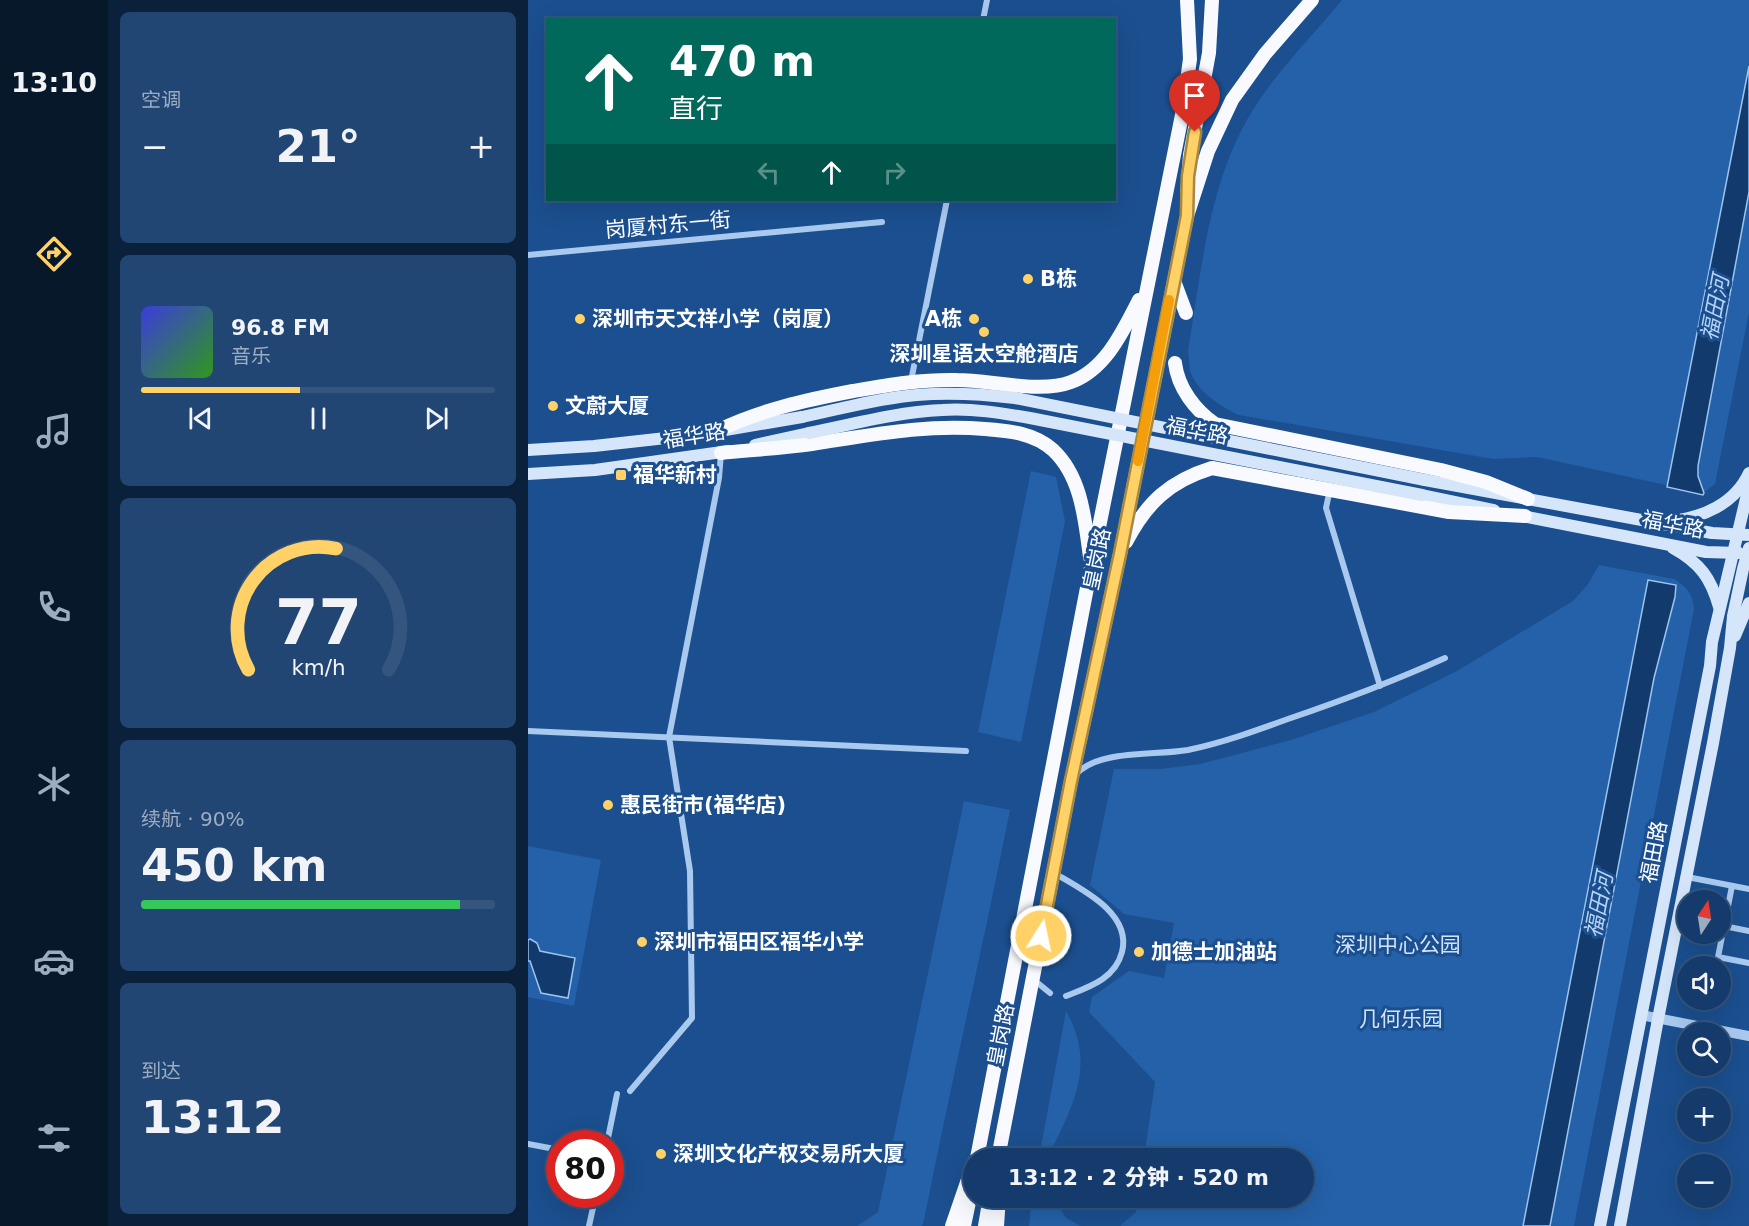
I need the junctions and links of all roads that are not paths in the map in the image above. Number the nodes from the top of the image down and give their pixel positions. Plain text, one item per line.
1 (987, 0) edge
2 (1187, 0) edge
3 (1212, 0) edge
4 (1312, 0) edge
5 (983, 18) edge
6 (947, 201) edge
7 (1187, 216) junction
8 (882, 222) dead end
9 (528, 255) edge
10 (1173, 280) junction
11 (1147, 282) junction
12 (1186, 313) dead end
13 (1175, 363) dead end
14 (910, 381) junction
15 (1026, 385) junction
16 (1241, 429) junction
17 (717, 431) junction
18 (1018, 433) junction
19 (528, 450) edge
20 (721, 453) junction
21 (1230, 470) junction
22 (1749, 473) edge
23 (528, 474) edge
24 (1749, 486) edge
25 (1330, 489) junction
26 (1528, 499) junction
27 (1525, 516) junction
28 (1655, 522) junction
29 (1743, 535) edge
30 (1664, 543) junction
31 (1749, 551) edge
32 (1733, 553) junction
33 (1120, 554) junction
34 (1091, 567) junction
35 (1749, 603) edge
36 (1719, 609) junction
37 (1730, 648) junction
38 (1445, 658) dead end
39 (1380, 686) junction
40 (528, 731) edge
41 (669, 737) junction
42 (966, 751) dead end
43 (1071, 781) junction
44 (1053, 872) junction
45 (1687, 877) junction
46 (1732, 886) junction
47 (1749, 889) edge
48 (1731, 891) edge
49 (1731, 927) edge
50 (1749, 931) edge
51 (1721, 944) edge
52 (1749, 963) edge
53 (1066, 996) dead end
54 (1641, 1015) junction
55 (1658, 1019) junction
56 (1749, 1036) edge
57 (630, 1091) dead end
58 (617, 1094) dead end
59 (610, 1130) edge
60 (528, 1144) edge
61 (546, 1147) edge
62 (978, 1148) edge
63 (1000, 1148) edge
64 (963, 1194) edge
65 (593, 1208) edge
66 (968, 1208) edge
67 (988, 1208) edge
68 (998, 1208) edge
69 (589, 1226) edge
70 (952, 1226) edge
71 (964, 1226) edge
72 (985, 1226) edge
73 (997, 1226) edge
74 (1600, 1226) edge
75 (1620, 1226) edge

1 - 5 street
2 - 11 highway, 皇岗路
3 - 7 highway
4 - 7 highway, 皇岗路
6 - 14 street
7 - 10 highway, 皇岗路
8 - 9 street, 岗厦村东一街
10 - 12 highway
10 - 33 highway, 皇岗路
11 - 15 highway
11 - 34 highway, 皇岗路
13 - 16 highway
14 - 15 highway
14 - 17 highway
15 - 18 highway
16 - 21 highway
16 - 26 highway
17 - 19 main road, 福华路
17 - 26 main road, 福华路, bridge
18 - 20 highway
18 - 34 highway
20 - 23 main road, 福华路
20 - 27 main road, 福华路, bridge
20 - 41 street
21 - 25 highway
21 - 33 highway
22 - 28 main road
24 - 29 main road, 福田路
25 - 27 highway
25 - 39 street
26 - 28 main road, 福华路
27 - 30 main road, 福华路
28 - 29 main road, 福华路
29 - 32 main road, 福田路
30 - 32 main road, 福华路
30 - 36 main road
31 - 32 main road, 福华路
31 - 37 main road, 福田路
32 - 36 main road, 福田路
33 - 43 highway, 皇岗路
34 - 62 highway, 皇岗路
35 - 37 main road
36 - 54 main road, 福田路
37 - 45 main road, 福田路
38 - 39 street
39 - 43 street
40 - 41 street
41 - 42 street
41 - 57 street
43 - 44 highway, 皇岗路
44 - 53 street
44 - 63 highway, 皇岗路
45 - 46 street
45 - 55 main road, 福田路
46 - 47 street
46 - 48 street
49 - 50 street
51 - 52 street
54 - 55 street
54 - 74 main road, 福田路
55 - 56 street
55 - 75 main road, 福田路
58 - 59 street
60 - 61 street
64 - 70 highway, 皇岗路
65 - 69 street
66 - 71 highway
67 - 72 highway
68 - 73 highway

